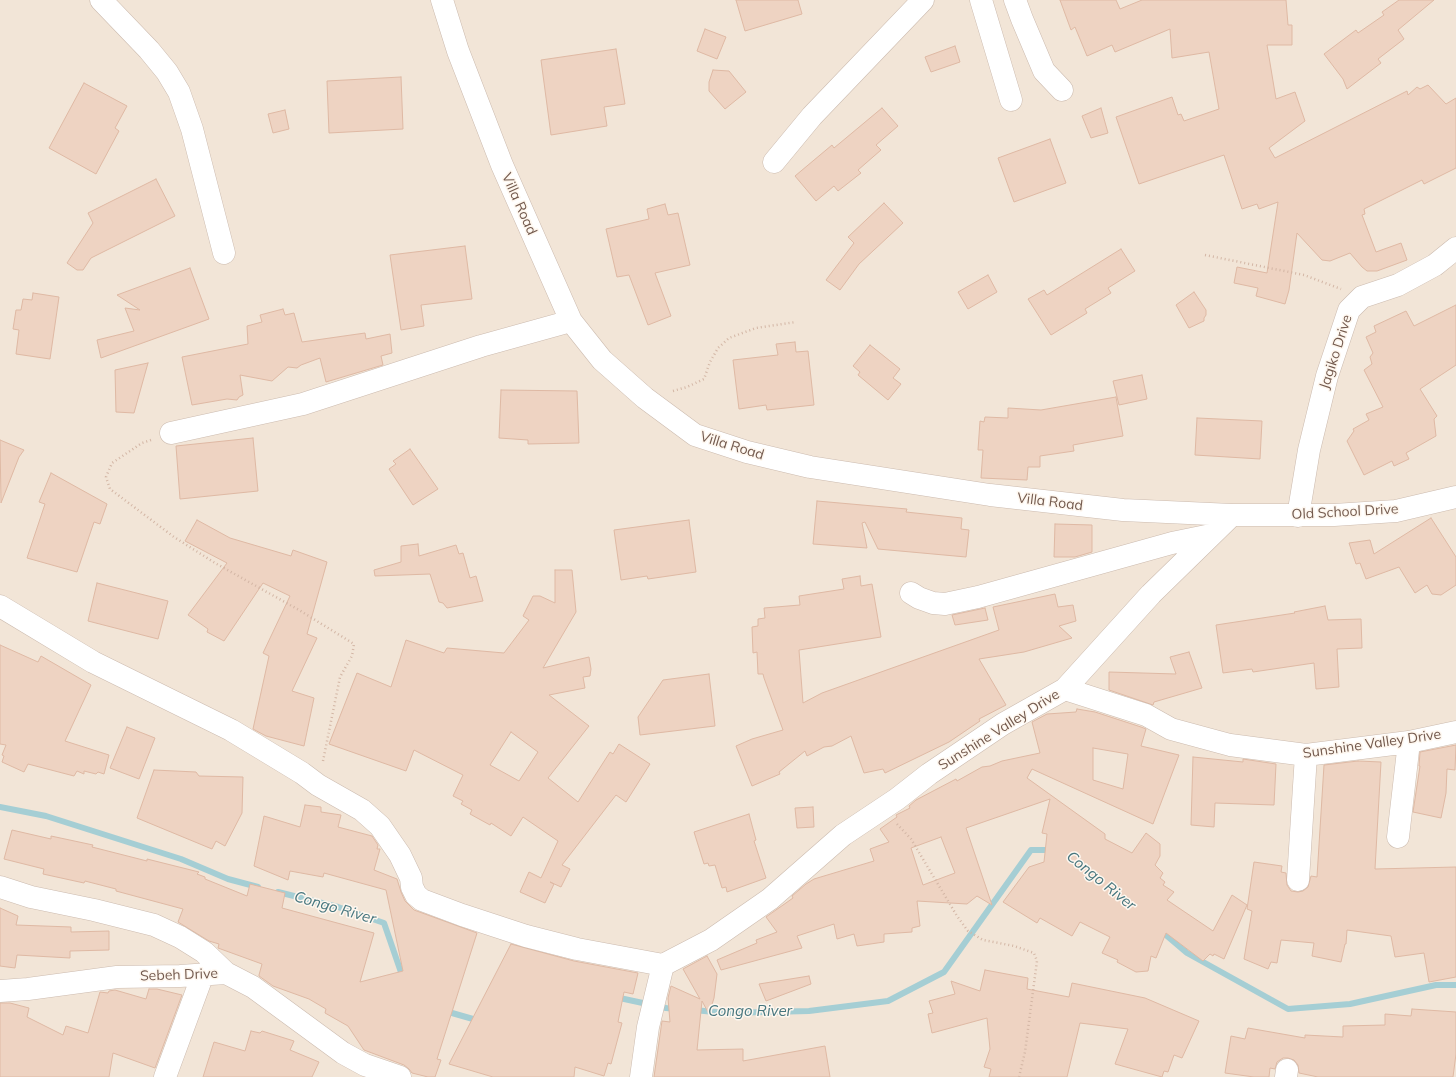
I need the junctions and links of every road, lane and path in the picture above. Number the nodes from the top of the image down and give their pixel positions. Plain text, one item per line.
1 (101, 0) edge
2 (442, 0) edge
3 (923, 0) edge
4 (981, 0) edge
5 (1015, 0) edge
6 (1062, 90) dead end
7 (1011, 100) dead end
8 (774, 162) dead end
9 (1456, 248) edge
10 (224, 253) dead end
11 (1205, 254) dead end
12 (1362, 297) junction
13 (571, 321) junction
14 (796, 322) dead end
15 (645, 398) junction
16 (171, 433) joint
17 (1456, 497) edge
18 (1232, 515) junction
19 (1298, 516) junction
20 (1211, 535) junction
21 (911, 593) dead end
22 (0, 606) edge
23 (1065, 689) junction
24 (1456, 732) edge
25 (1409, 742) junction
26 (1306, 755) junction
27 (318, 785) junction
28 (897, 799) junction
29 (1398, 837) dead end
30 (1298, 880) dead end
31 (0, 887) edge
32 (663, 965) junction
33 (226, 973) junction
34 (204, 974) junction
35 (0, 991) edge
36 (165, 1077) edge
37 (400, 1077) edge
38 (641, 1077) edge
39 (1019, 1077) edge

1 - 10 street
2 - 13 street, Villa Road
3 - 8 street
4 - 7 street
5 - 6 street
9 - 12 street, Jagiko Drive
11 - 12 path
12 - 19 street, Jagiko Drive
13 - 15 street, Villa Road
13 - 16 street
14 - 15 path
15 - 18 street, Villa Road
16 - 27 path
17 - 19 street, Old School Drive
18 - 19 street, Old School Drive
18 - 20 street
20 - 21 street
20 - 23 street
22 - 27 street
23 - 26 street, Sunshine Valley Drive
23 - 28 street, Sunshine Valley Drive
24 - 25 street, Sunshine Valley Drive
25 - 26 street, Sunshine Valley Drive
25 - 29 street
26 - 30 street
27 - 32 street
28 - 32 street, Sunshine Valley Drive
28 - 39 path
31 - 33 street
32 - 38 street
33 - 34 street, Sebeh Drive
33 - 37 street, Sebeh Drive
34 - 35 street, Sebeh Drive
34 - 36 street

